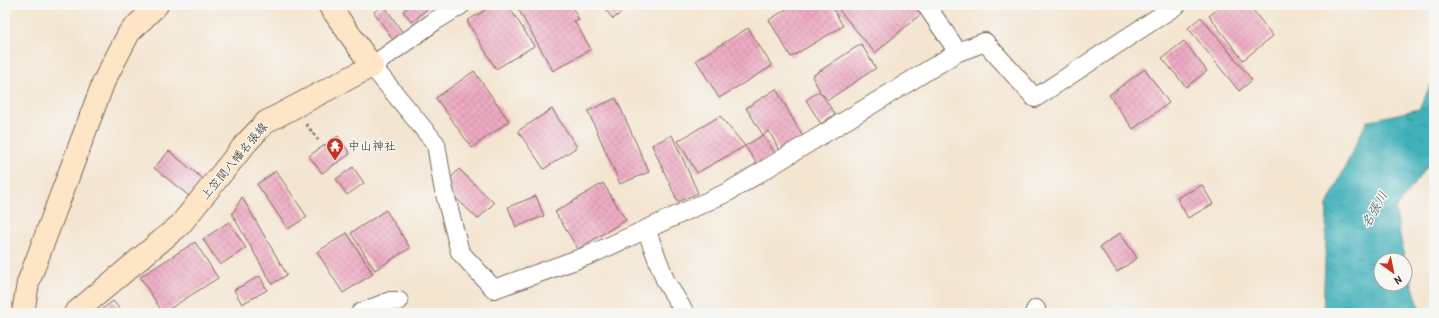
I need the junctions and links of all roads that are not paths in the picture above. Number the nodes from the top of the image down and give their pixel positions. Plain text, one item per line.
1 (157, 5) edge
2 (329, 5) edge
3 (461, 5) edge
4 (926, 5) edge
5 (1177, 5) edge
6 (958, 52) junction
7 (372, 66) junction
8 (646, 229) junction
9 (399, 301) dead end
10 (23, 313) edge
11 (75, 313) edge
12 (360, 313) edge
13 (685, 313) edge

1 - 10 main road
2 - 7 main road
3 - 7 street
4 - 6 street
5 - 6 street
6 - 8 street
7 - 8 street
7 - 11 main road, 上笠間八幡名張線
8 - 13 street
9 - 12 street

